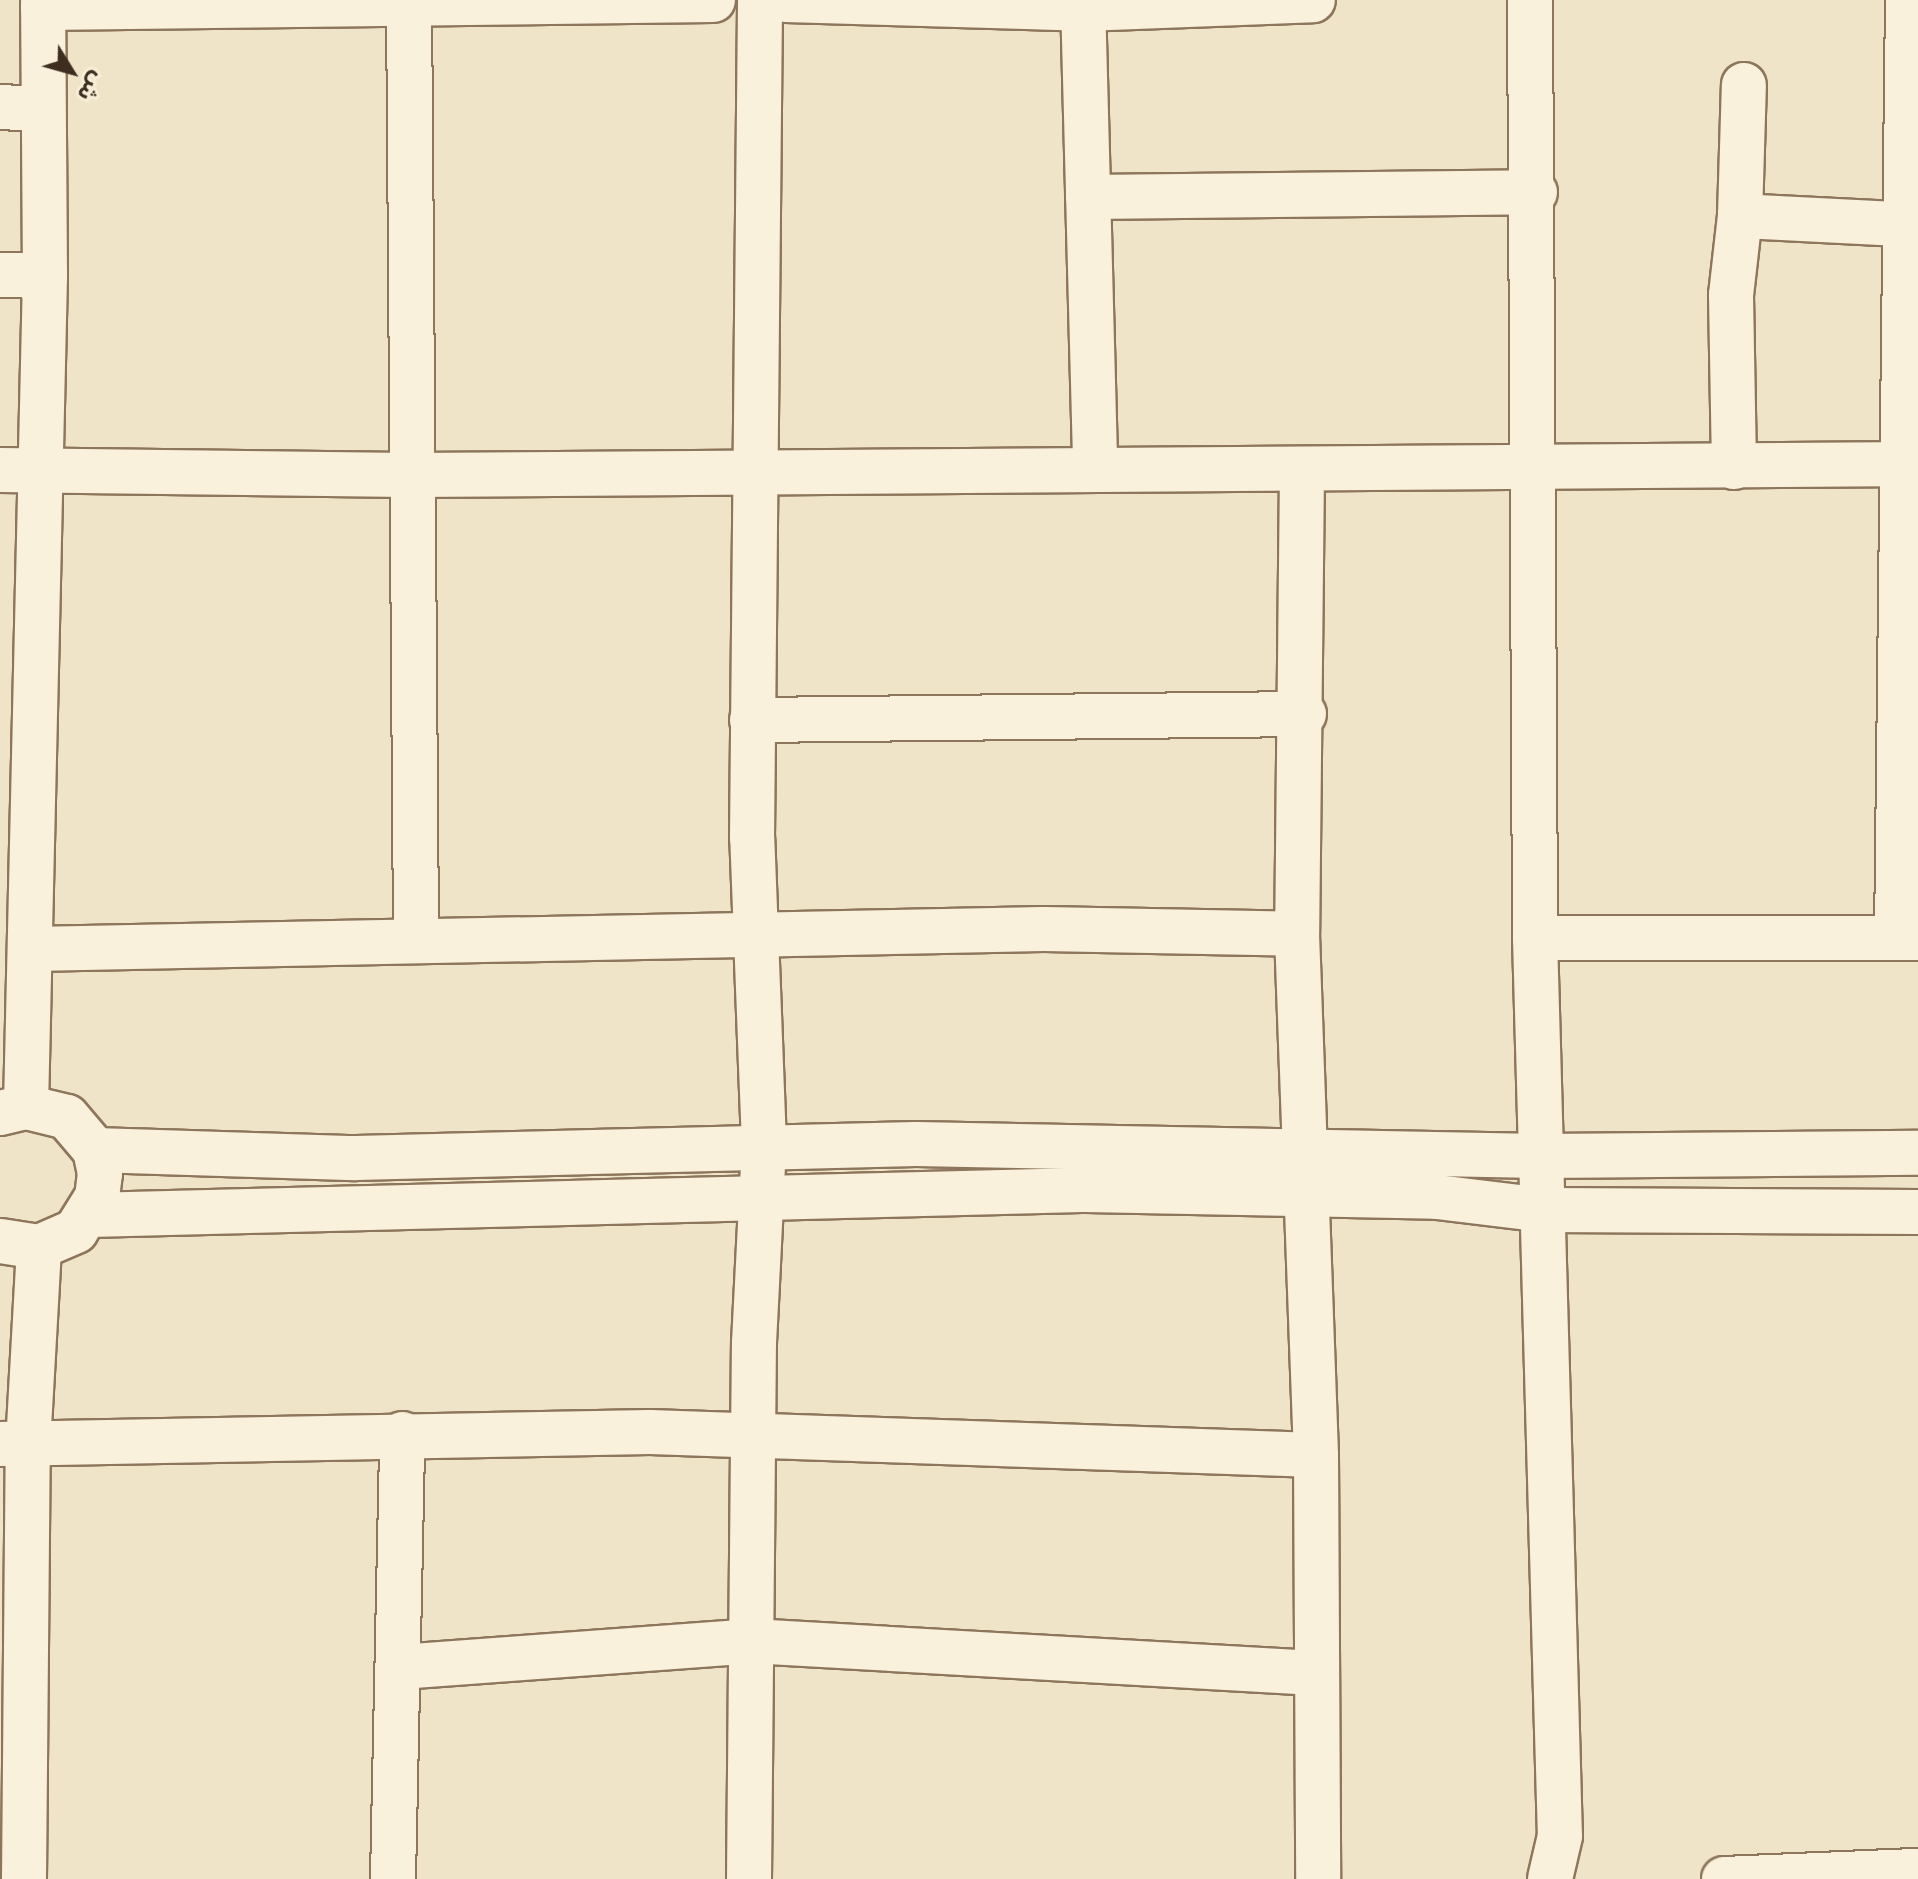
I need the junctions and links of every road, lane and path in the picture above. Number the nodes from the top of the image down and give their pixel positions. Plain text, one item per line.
1 (713, 0) edge
2 (760, 0) edge
3 (786, 0) edge
4 (1313, 0) edge
5 (1530, 0) edge
6 (1908, 0) edge
7 (409, 2) edge
8 (43, 4) edge
9 (1083, 4) edge
10 (1744, 85) dead end
11 (0, 107) edge
12 (43, 109) junction
13 (1535, 192) junction
14 (1088, 197) junction
15 (1740, 216) junction
16 (1912, 224) edge
17 (0, 275) edge
18 (45, 276) junction
19 (1910, 464) edge
20 (1095, 467) junction
21 (1734, 467) junction
22 (756, 469) junction
23 (20, 470) edge
24 (1302, 470) junction
25 (1534, 470) junction
26 (408, 475) junction
27 (1304, 714) junction
28 (752, 720) junction
29 (16, 903) edge
30 (1297, 934) junction
31 (753, 937) junction
32 (1535, 938) junction
33 (1908, 938) edge
34 (416, 941) junction
35 (32, 949) junction
36 (13, 1110) edge
37 (764, 1144) junction
38 (1301, 1146) junction
39 (95, 1150) junction
40 (1918, 1153) edge
41 (1540, 1156) junction
42 (763, 1195) junction
43 (1306, 1198) junction
44 (1544, 1210) junction
45 (1918, 1212) edge
46 (89, 1215) junction
47 (20, 1244) edge
48 (402, 1434) junction
49 (753, 1437) junction
50 (14, 1444) edge
51 (1316, 1455) junction
52 (751, 1641) junction
53 (400, 1667) junction
54 (1315, 1673) junction
55 (14, 1705) edge
56 (1560, 1836) junction
57 (1918, 1871) edge
58 (24, 1879) edge
59 (393, 1879) edge
60 (749, 1879) edge
61 (1318, 1879) edge
62 (1550, 1879) edge
63 (1581, 1879) edge
64 (1724, 1879) edge

1 - 7 street
2 - 22 street
3 - 9 street
4 - 9 street
5 - 13 street
6 - 16 street
7 - 8 street
7 - 26 street
8 - 12 street
9 - 14 street
10 - 15 street
11 - 12 street
12 - 18 street
13 - 14 street
13 - 25 street
14 - 20 street
15 - 16 street
15 - 21 street
16 - 19 street
17 - 18 street
18 - 23 street
19 - 21 street
19 - 33 street
20 - 22 street
20 - 24 street
21 - 25 street
22 - 26 street
22 - 28 street
23 - 26 street
23 - 29 street
24 - 25 street
24 - 27 street
25 - 32 street
26 - 34 street
27 - 28 street
27 - 30 street
28 - 31 street
29 - 35 street
30 - 31 street
30 - 38 street
31 - 34 street
31 - 37 street
32 - 33 street
32 - 41 street
34 - 35 street
35 - 36 street
36 - 39 street
37 - 38 street
37 - 39 street
37 - 42 street
38 - 41 street
38 - 43 street
39 - 46 street
40 - 41 street
41 - 44 street
42 - 43 street
42 - 46 street
42 - 49 street
43 - 44 street
43 - 51 street
44 - 45 street
44 - 56 street
46 - 47 street
47 - 50 street
48 - 49 street
48 - 50 street
48 - 53 street
49 - 51 street
49 - 52 street
50 - 55 street
51 - 54 street
52 - 53 street
52 - 54 street
52 - 60 street
53 - 59 street
54 - 61 street
55 - 58 street
56 - 62 street
56 - 63 street
57 - 64 street

